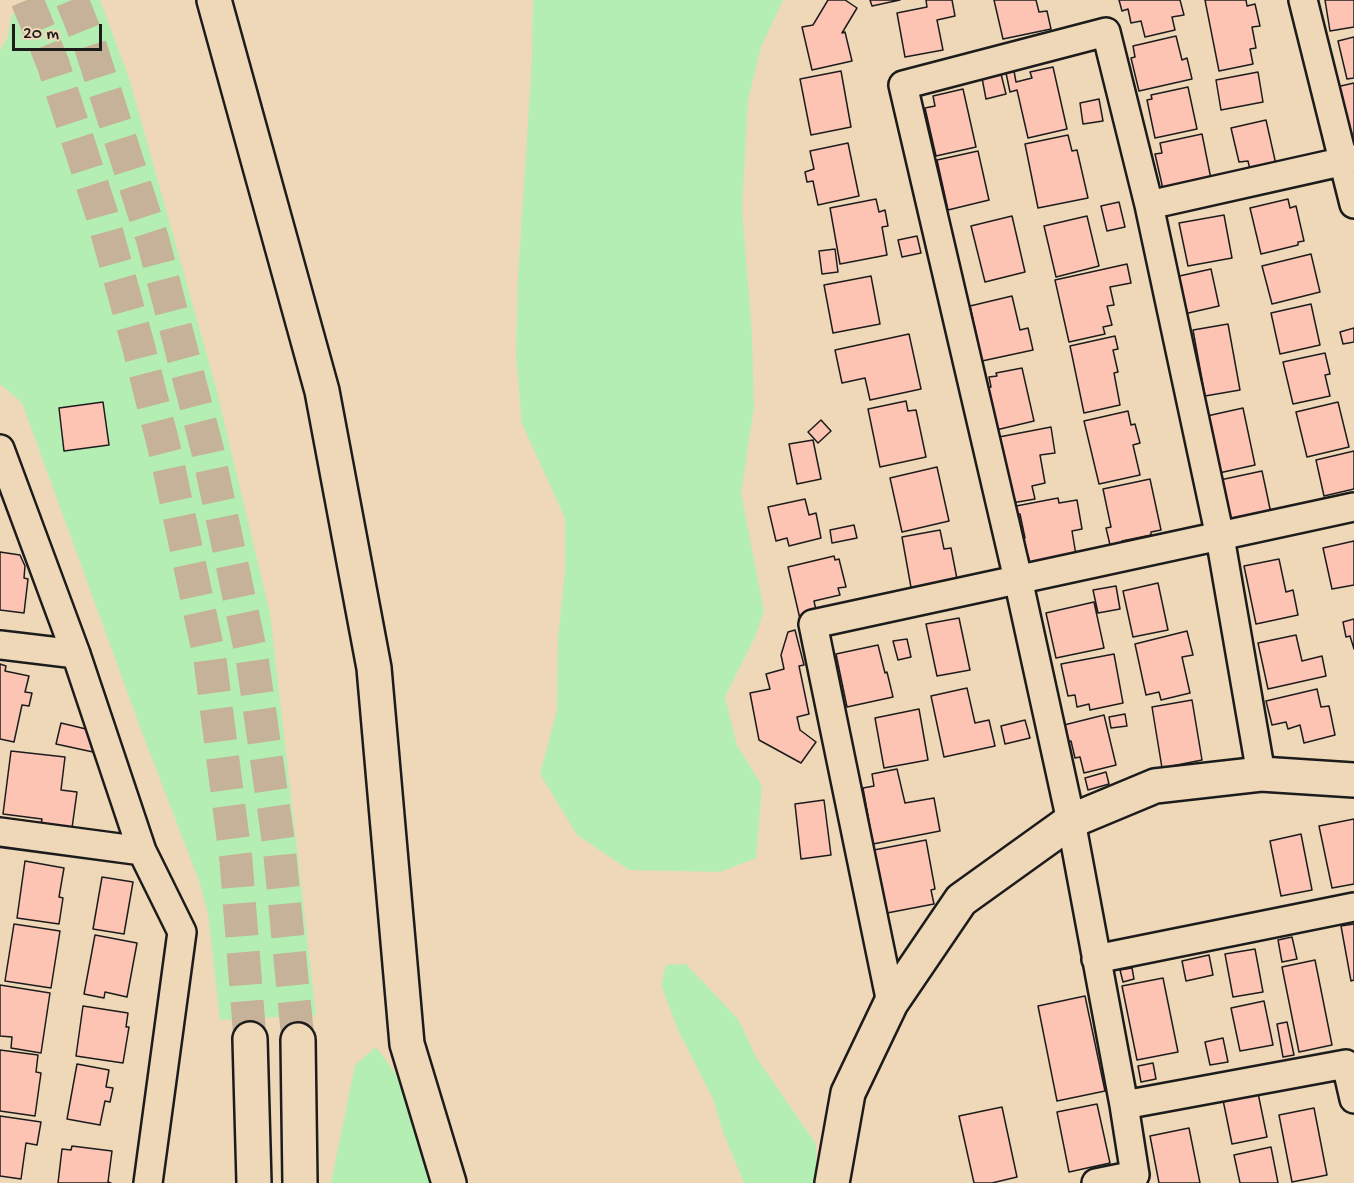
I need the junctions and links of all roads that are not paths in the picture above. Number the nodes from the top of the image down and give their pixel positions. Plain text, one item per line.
1 (214, 0) edge
2 (1303, 0) edge
3 (1349, 160) edge
4 (1354, 204) edge
5 (1149, 205) junction
6 (2, 455) edge
7 (1354, 507) edge
8 (1220, 537) junction
9 (1018, 579) junction
10 (0, 645) edge
11 (76, 654) junction
12 (1261, 774) junction
13 (1354, 780) edge
14 (1071, 821) junction
15 (0, 832) edge
16 (142, 851) junction
17 (1354, 907) edge
18 (1096, 959) junction
19 (891, 1003) junction
20 (250, 1039) tunnel mouth
21 (298, 1040) tunnel mouth
22 (1354, 1099) edge
23 (1124, 1105) junction
24 (300, 1176) edge
25 (253, 1178) edge
26 (148, 1183) edge
27 (449, 1183) edge
28 (832, 1183) edge
29 (1096, 1183) edge

1 - 27 main road
2 - 3 street
3 - 4 street
3 - 5 street
5 - 8 street
5 - 9 street
6 - 11 street
7 - 8 street
8 - 9 street
8 - 12 street
9 - 14 street
9 - 19 street
10 - 11 street
11 - 16 street
12 - 13 main road
12 - 14 main road
14 - 18 street
14 - 19 main road
15 - 16 street
16 - 26 street
17 - 18 street
18 - 23 street
19 - 28 main road
20 - 25 main road
21 - 24 main road
22 - 23 street
23 - 29 street

